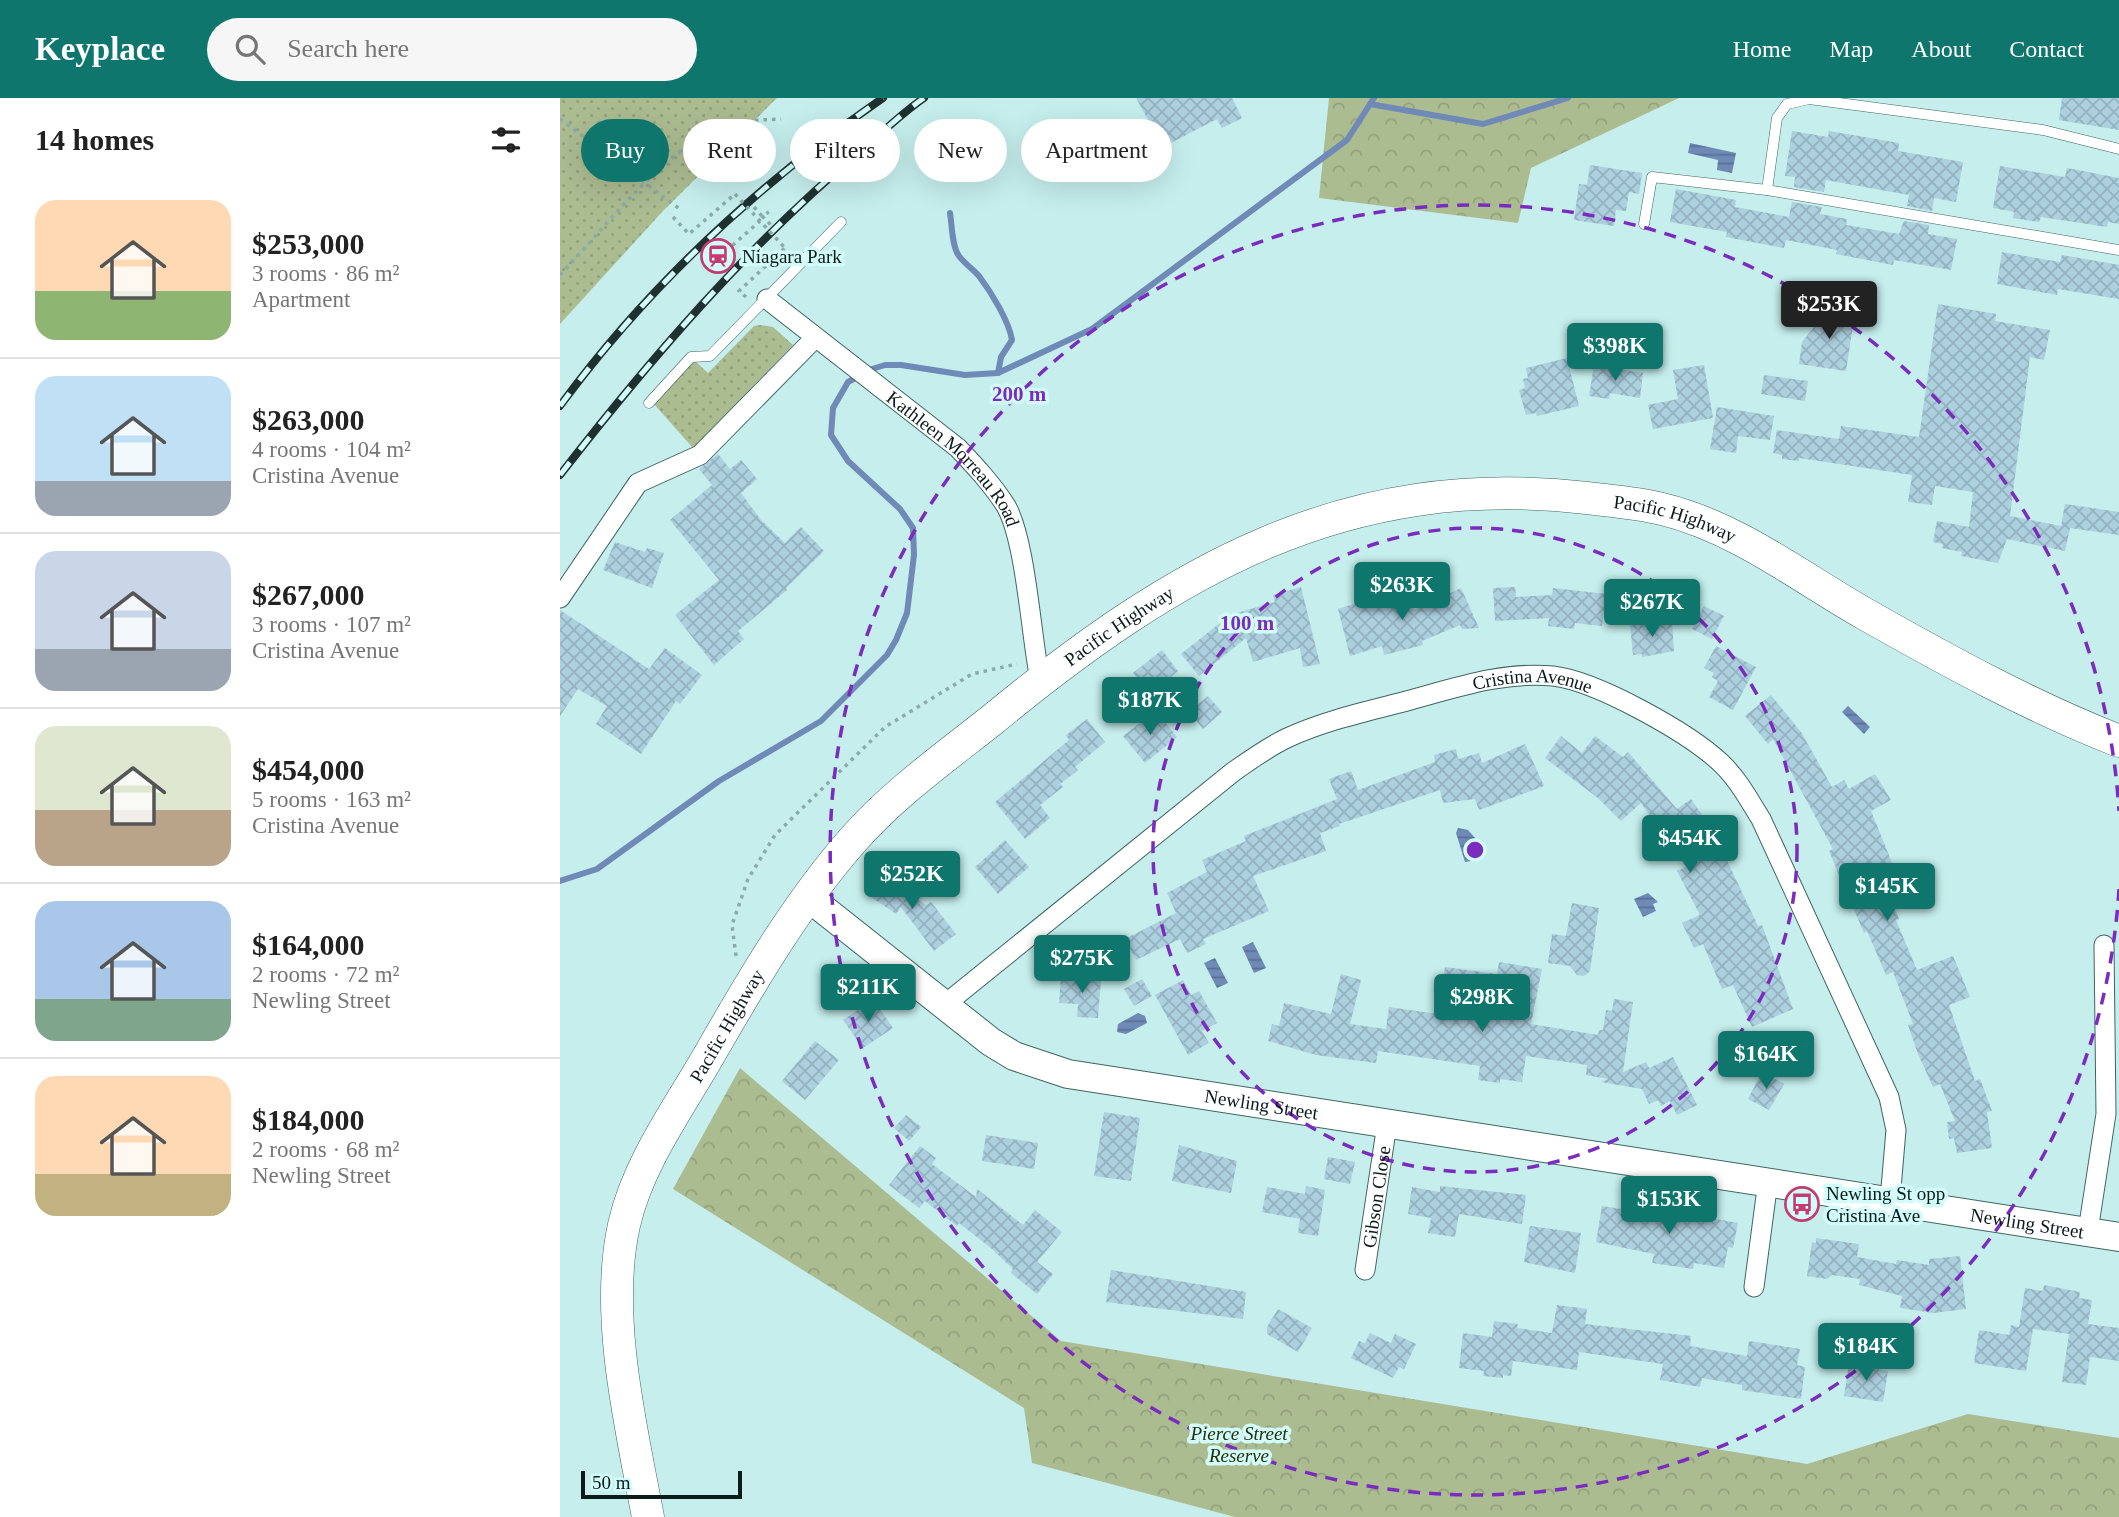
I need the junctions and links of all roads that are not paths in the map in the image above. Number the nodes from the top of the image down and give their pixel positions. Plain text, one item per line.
1 (2119, 149) edge
2 (1767, 190) junction
3 (841, 222) dead end
4 (1644, 224) dead end
5 (2119, 250) edge
6 (767, 299) junction
7 (815, 338) junction
8 (649, 402) dead end
9 (560, 598) edge
10 (1038, 670) junction
11 (2119, 741) edge
12 (808, 897) junction
13 (2104, 945) dead end
14 (943, 1006) junction
15 (1387, 1124) junction
16 (1768, 1181) junction
17 (1890, 1200) junction
18 (2088, 1231) junction
19 (2119, 1237) edge
20 (1365, 1270) dead end
21 (1754, 1287) dead end
22 (648, 1517) edge

1 - 2 lane
2 - 4 lane
2 - 5 lane
3 - 6 lane
6 - 7 street, Kathleen Morreau Road
6 - 8 lane
7 - 9 street
7 - 10 street, Kathleen Morreau Road
10 - 11 main road, Pacific Highway
10 - 12 main road, Pacific Highway
12 - 14 street, Newling Street
12 - 22 main road, Pacific Highway
13 - 18 street
14 - 15 street, Newling Street
14 - 17 street, Cristina Avenue
15 - 16 street, Newling Street
15 - 20 street, Gibson Close
16 - 17 street, Newling Street
16 - 21 street
17 - 18 street, Newling Street
18 - 19 street, Newling Street

